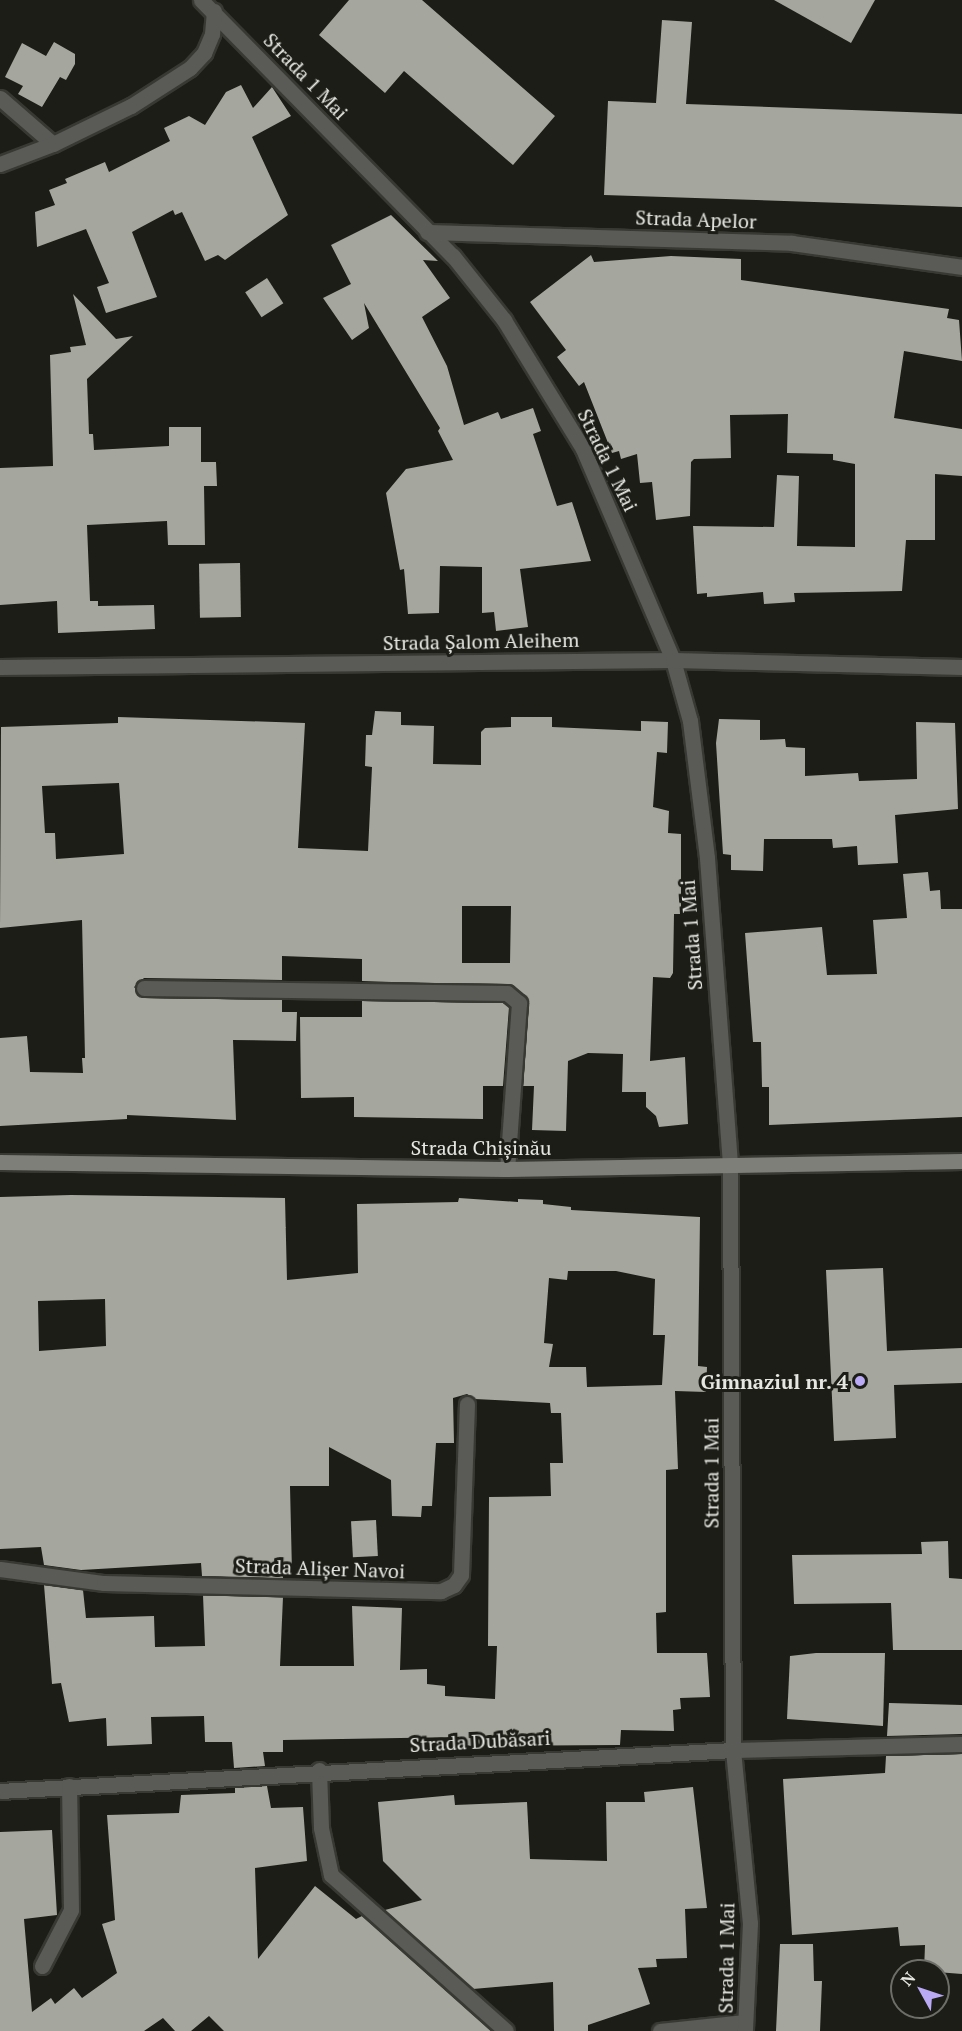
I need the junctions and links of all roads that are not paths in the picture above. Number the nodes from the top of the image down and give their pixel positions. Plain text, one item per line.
1 (201, 0) edge
2 (214, 11) junction
3 (0, 98) edge
4 (53, 144) junction
5 (0, 164) edge
6 (427, 232) junction
7 (962, 267) edge
8 (673, 660) junction
9 (0, 667) edge
10 (962, 667) edge
11 (144, 988) dead end
12 (962, 1161) edge
13 (0, 1162) edge
14 (730, 1167) junction
15 (507, 1169) junction
16 (467, 1404) dead end
17 (0, 1569) edge
18 (962, 1744) edge
19 (733, 1750) junction
20 (319, 1770) junction
21 (69, 1786) junction
22 (0, 1791) edge
23 (42, 1966) dead end
24 (745, 2026) edge
25 (506, 2031) edge
26 (660, 2031) edge

1 - 2 street, Strada 1 Mai
2 - 4 street
2 - 6 street, Strada 1 Mai
3 - 4 street
4 - 5 street
6 - 7 street, Strada Apelor
6 - 8 street, Strada 1 Mai
8 - 9 street, Strada Șalom Aleihem
8 - 10 street, Strada Șalom Aleihem
8 - 14 street, Strada 1 Mai
11 - 15 street
12 - 14 street, Strada Chișinău
13 - 15 street, Strada Chișinău
14 - 15 street, Strada Chișinău
14 - 19 street, Strada 1 Mai
16 - 17 street, Strada Alișer Navoi
18 - 19 street, Strada Dubăsari
19 - 20 street, Strada Dubăsari
19 - 24 street, Strada 1 Mai
20 - 21 street, Strada Dubăsari
20 - 25 street
21 - 22 street, Strada Dubăsari
21 - 23 street
24 - 26 street

